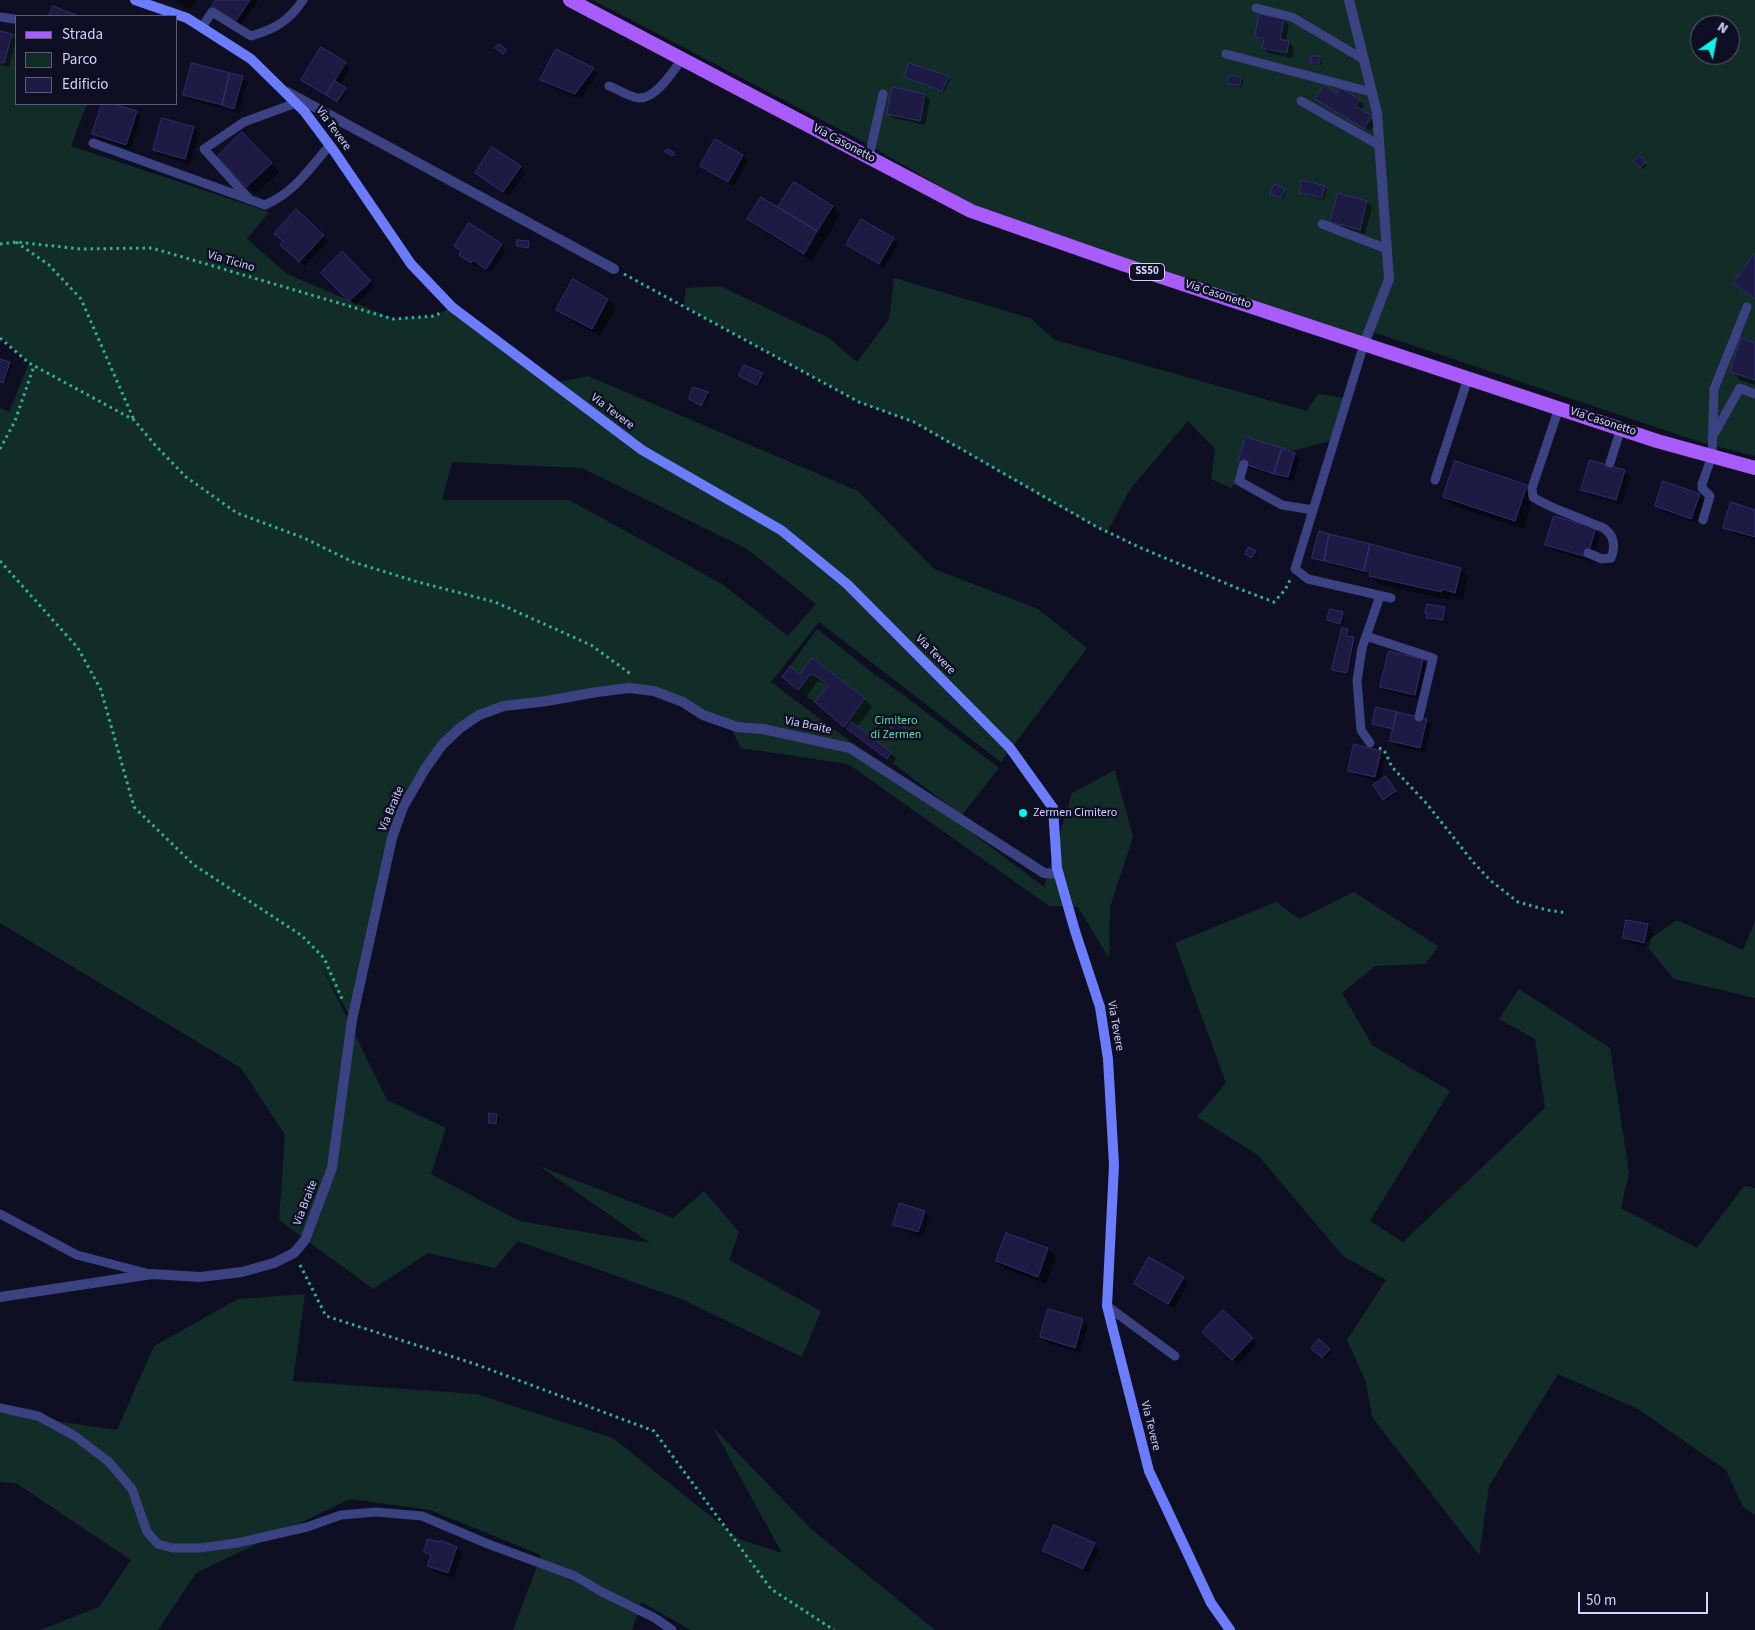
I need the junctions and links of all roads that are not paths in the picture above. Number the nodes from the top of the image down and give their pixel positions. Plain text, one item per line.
1 (135, 0) edge
2 (304, 0) edge
3 (570, 0) edge
4 (1349, 0) edge
5 (1256, 8) dead end
6 (0, 18) edge
7 (14, 19) dead end
8 (202, 27) junction
9 (1226, 54) dead end
10 (682, 59) junction
11 (1364, 59) junction
12 (609, 86) dead end
13 (282, 90) junction
14 (1372, 92) junction
15 (883, 94) dead end
16 (1301, 101) dead end
17 (296, 103) junction
18 (93, 143) dead end
19 (1379, 145) junction
20 (330, 146) junction
21 (869, 157) junction
22 (250, 200) junction
23 (1322, 224) dead end
24 (1387, 249) junction
25 (614, 269) road end
26 (1747, 307) dead end
27 (1364, 344) junction
28 (1468, 378) junction
29 (1755, 394) edge
30 (1559, 408) junction
31 (1621, 428) junction
32 (1712, 436) junction
33 (1712, 456) junction
34 (1610, 463) dead end
35 (1244, 464) dead end
36 (1755, 468) edge
37 (1436, 480) dead end
38 (1313, 510) junction
39 (1703, 520) dead end
40 (1588, 553) dead end
41 (1380, 596) junction
42 (1391, 598) dead end
43 (1366, 636) junction
44 (1419, 717) dead end
45 (1370, 743) road end
46 (1058, 874) junction
47 (0, 1214) edge
48 (152, 1274) junction
49 (0, 1297) edge
50 (1107, 1306) junction
51 (1175, 1356) dead end
52 (0, 1408) edge
53 (672, 1630) edge
54 (1230, 1630) edge

1 - 8 main road, Via Tevere
2 - 8 lane
3 - 10 main road, Via Casonetto / SS50
4 - 11 street
5 - 11 lane
6 - 7 lane
8 - 13 main road, Via Tevere
9 - 14 lane
10 - 12 lane
10 - 21 main road, Via Casonetto / SS50
11 - 14 street
13 - 17 main road, Via Tevere
13 - 25 street
14 - 19 street
15 - 21 lane
16 - 19 lane
17 - 20 main road, Via Tevere
17 - 22 lane
18 - 22 lane
19 - 24 street
20 - 22 lane
20 - 46 main road, Via Tevere
21 - 27 main road, Via Casonetto / SS50
23 - 24 lane
24 - 27 street
26 - 32 lane
27 - 28 main road, Via Casonetto / SS50
27 - 38 lane
28 - 30 main road, Via Casonetto / SS50
28 - 37 lane
29 - 32 lane
30 - 31 main road, Via Casonetto / SS50
30 - 40 lane
31 - 33 main road, Via Casonetto / SS50
31 - 34 lane
32 - 33 lane
33 - 36 main road, Via Casonetto / SS50
33 - 39 lane
35 - 38 lane
38 - 41 lane
41 - 42 lane
41 - 43 lane
43 - 44 lane
43 - 45 lane
46 - 48 street, Via Braite
46 - 50 main road, Via Tevere
47 - 48 lane
48 - 49 street
50 - 51 lane
50 - 54 main road, Via Tevere
52 - 53 lane

